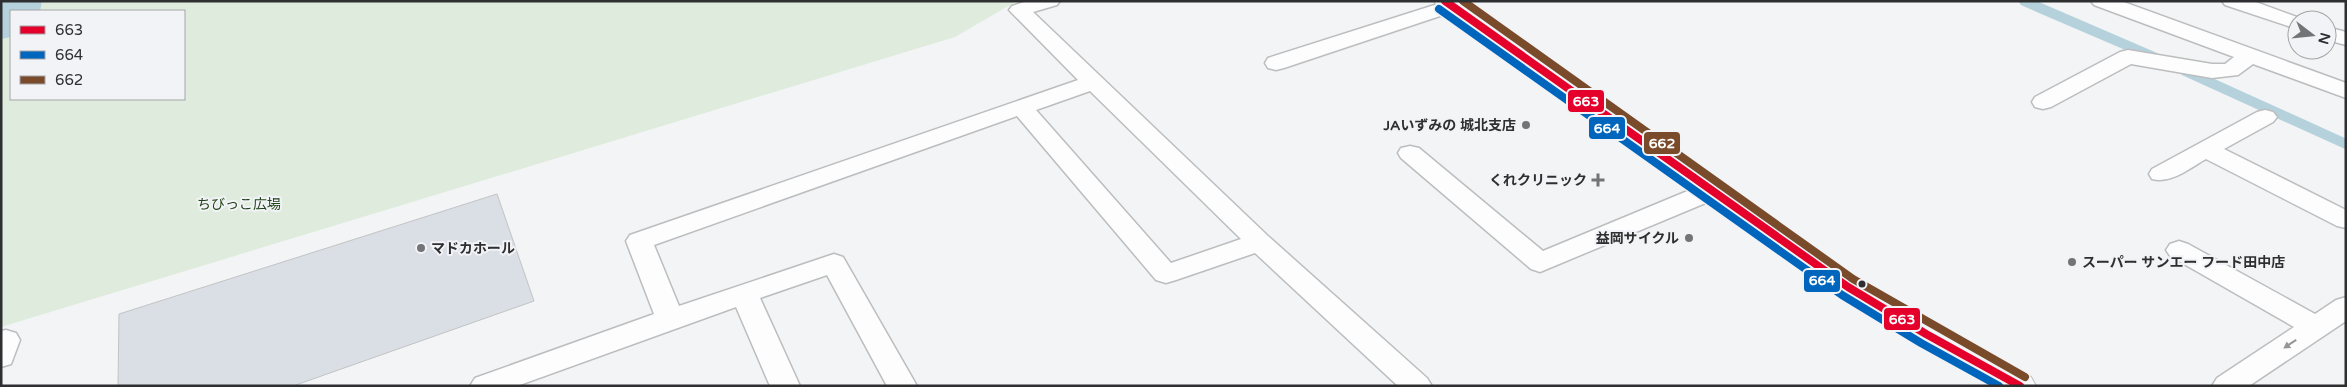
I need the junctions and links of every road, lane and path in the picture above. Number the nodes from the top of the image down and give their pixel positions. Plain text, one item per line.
1 (1050, 1) edge
2 (2101, 1) edge
3 (2232, 1) edge
4 (1448, 4) edge
5 (2287, 20) edge
6 (2250, 56) junction
7 (1276, 63) dead end
8 (1094, 82) junction
9 (2346, 91) edge
10 (2043, 102) dead end
11 (1022, 107) junction
12 (2265, 117) dead end
13 (2206, 150) junction
14 (1410, 154) dead end
15 (2161, 174) dead end
16 (1711, 191) junction
17 (2346, 220) edge
18 (1259, 242) junction
19 (2179, 250) dead end
20 (744, 294) junction
21 (2346, 307) edge
22 (670, 319) junction
23 (2316, 327) junction
24 (485, 386) edge
25 (785, 386) edge
26 (902, 386) edge
27 (1417, 386) edge
28 (2020, 386) edge
29 (2227, 386) edge

1 - 8 street
2 - 6 street
3 - 5 street
4 - 7 street
4 - 16 main road
6 - 9 street
6 - 10 street
8 - 11 street
8 - 18 street
11 - 18 street
11 - 22 street
12 - 13 street
13 - 15 street
13 - 17 street
14 - 16 street
16 - 28 main road
18 - 27 street
19 - 23 street
20 - 22 street
20 - 25 street
20 - 26 street
21 - 23 street
22 - 24 street
23 -> 29 street

